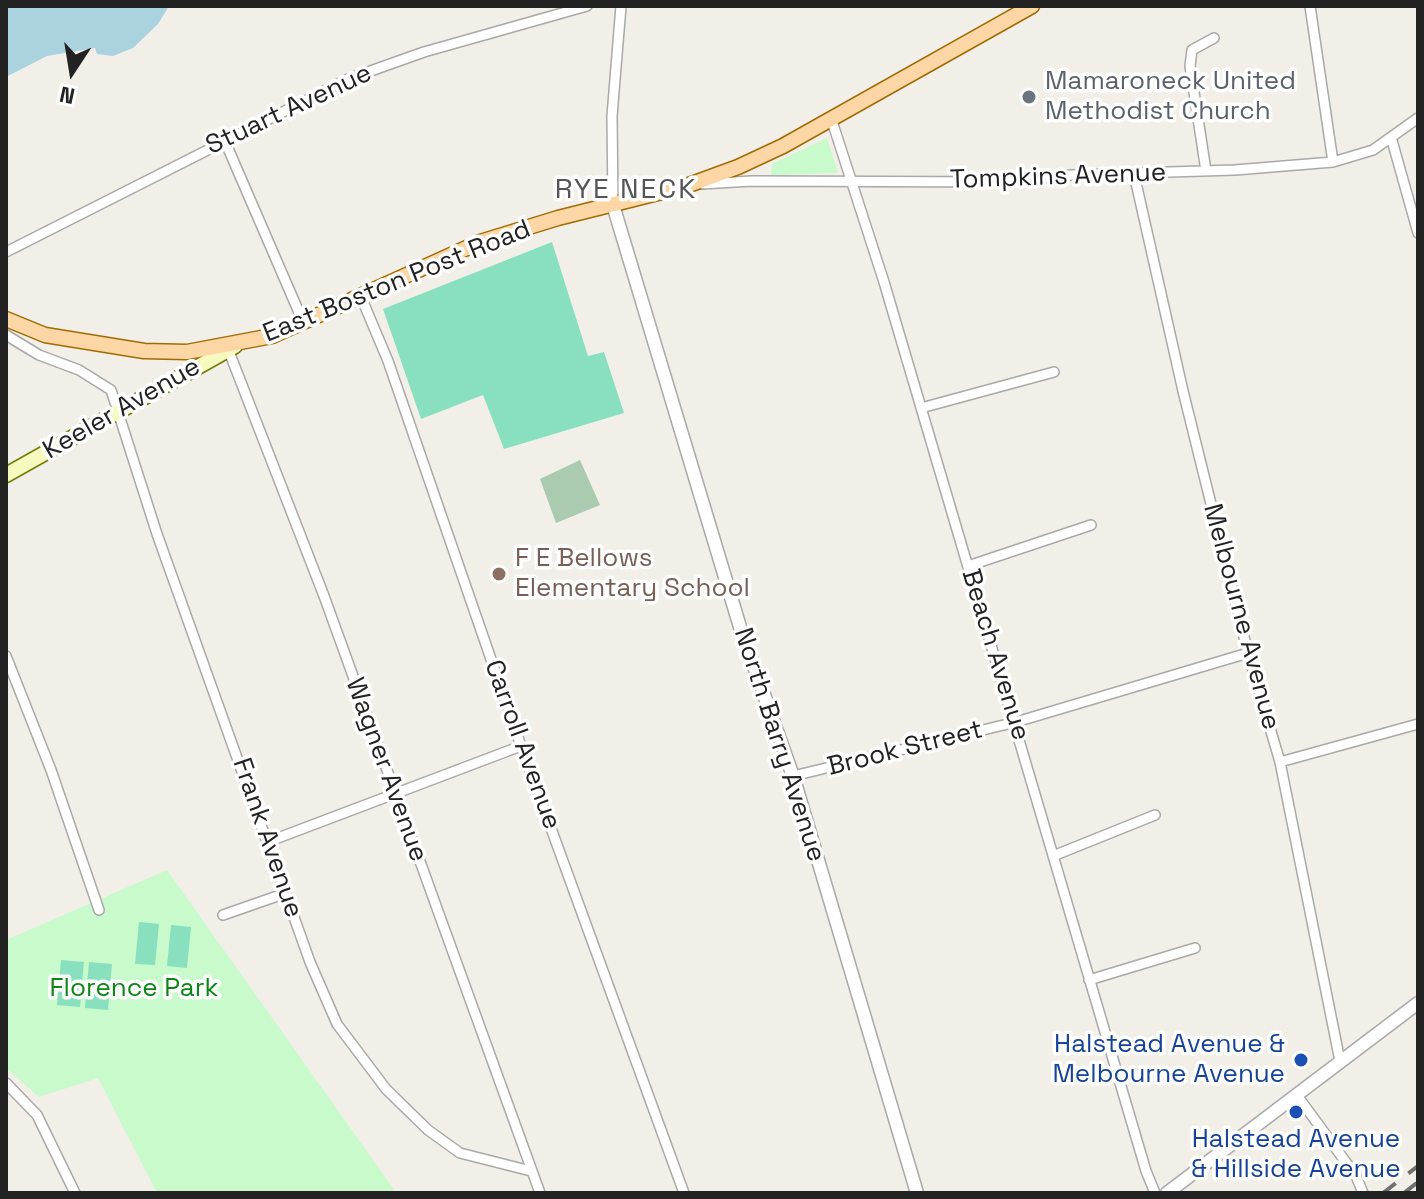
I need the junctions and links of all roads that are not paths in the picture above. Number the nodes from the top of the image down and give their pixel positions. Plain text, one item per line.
1 (587, 6) edge
2 (621, 6) edge
3 (1032, 6) edge
4 (1310, 6) edge
5 (1214, 38) dead end
6 (831, 118) junction
7 (1418, 118) edge
8 (1391, 137) junction
9 (224, 139) junction
10 (1333, 162) junction
11 (1206, 171) junction
12 (1134, 174) junction
13 (849, 183) junction
14 (686, 186) junction
15 (613, 205) junction
16 (1418, 233) edge
17 (6, 252) edge
18 (361, 297) junction
19 (6, 319) edge
20 (304, 324) junction
21 (6, 335) edge
22 (234, 346) junction
23 (1054, 372) dead end
24 (921, 408) junction
25 (118, 410) junction
26 (6, 475) edge
27 (1091, 525) dead end
28 (968, 566) junction
29 (1248, 653) junction
30 (6, 656) edge
31 (1016, 722) junction
32 (1418, 724) edge
33 (521, 746) junction
34 (1280, 762) junction
35 (793, 776) junction
36 (395, 794) junction
37 (1155, 815) dead end
38 (270, 841) junction
39 (1053, 856) junction
40 (286, 893) junction
41 (99, 910) dead end
42 (223, 915) dead end
43 (1195, 948) dead end
44 (1089, 980) junction
45 (1418, 1003) edge
46 (1340, 1061) junction
47 (6, 1083) edge
48 (1296, 1094) junction
49 (531, 1171) junction
50 (1362, 1191) edge
51 (75, 1193) edge
52 (540, 1193) edge
53 (684, 1193) edge
54 (917, 1193) edge
55 (1155, 1193) edge
56 (1167, 1193) edge

1 - 9 street, Stuart Avenue
2 - 15 street
3 - 6 main road, East Boston Post Road
4 - 10 street
5 - 11 street
6 - 13 street, Beach Avenue
6 - 14 main road, East Boston Post Road
7 - 8 street, Tompkins Avenue
8 - 10 street, Tompkins Avenue
8 - 16 street
9 - 17 street, Stuart Avenue
9 - 20 street
10 - 11 street, Tompkins Avenue
11 - 12 street, Tompkins Avenue
12 - 13 street, Tompkins Avenue
12 - 29 street, Melbourne Avenue
13 - 14 street, Tompkins Avenue
13 - 24 street, Beach Avenue
14 - 15 main road, East Boston Post Road
15 - 18 main road, East Boston Post Road
15 - 35 street, North Barry Avenue
18 - 20 main road, East Boston Post Road
18 - 33 street, Carroll Avenue
19 - 22 main road, East Boston Post Road
20 - 22 main road, East Boston Post Road
21 - 25 street
22 - 25 main road, Keeler Avenue
22 - 36 street, Wagner Avenue
23 - 24 street
24 - 28 street, Beach Avenue
25 - 26 main road, Keeler Avenue
25 - 38 street, Frank Avenue
27 - 28 street
28 - 31 street, Beach Avenue
29 - 31 street, Brook Street
29 - 34 street, Melbourne Avenue
30 - 41 street
31 - 35 street, Brook Street
31 - 39 street, Beach Avenue
32 - 34 street
33 - 36 street
33 - 53 street, Carroll Avenue
34 - 46 street, Melbourne Avenue
35 - 54 street, North Barry Avenue
36 - 38 street
36 - 49 street, Wagner Avenue
37 - 39 street
38 - 40 street, Frank Avenue
39 - 44 street, Beach Avenue
40 - 42 street
40 - 49 street, Frank Avenue
43 - 44 street
44 - 55 street, Beach Avenue
45 - 46 street
46 - 48 street
47 - 51 street
48 - 50 street
48 - 56 street
49 - 52 street, Wagner Avenue

